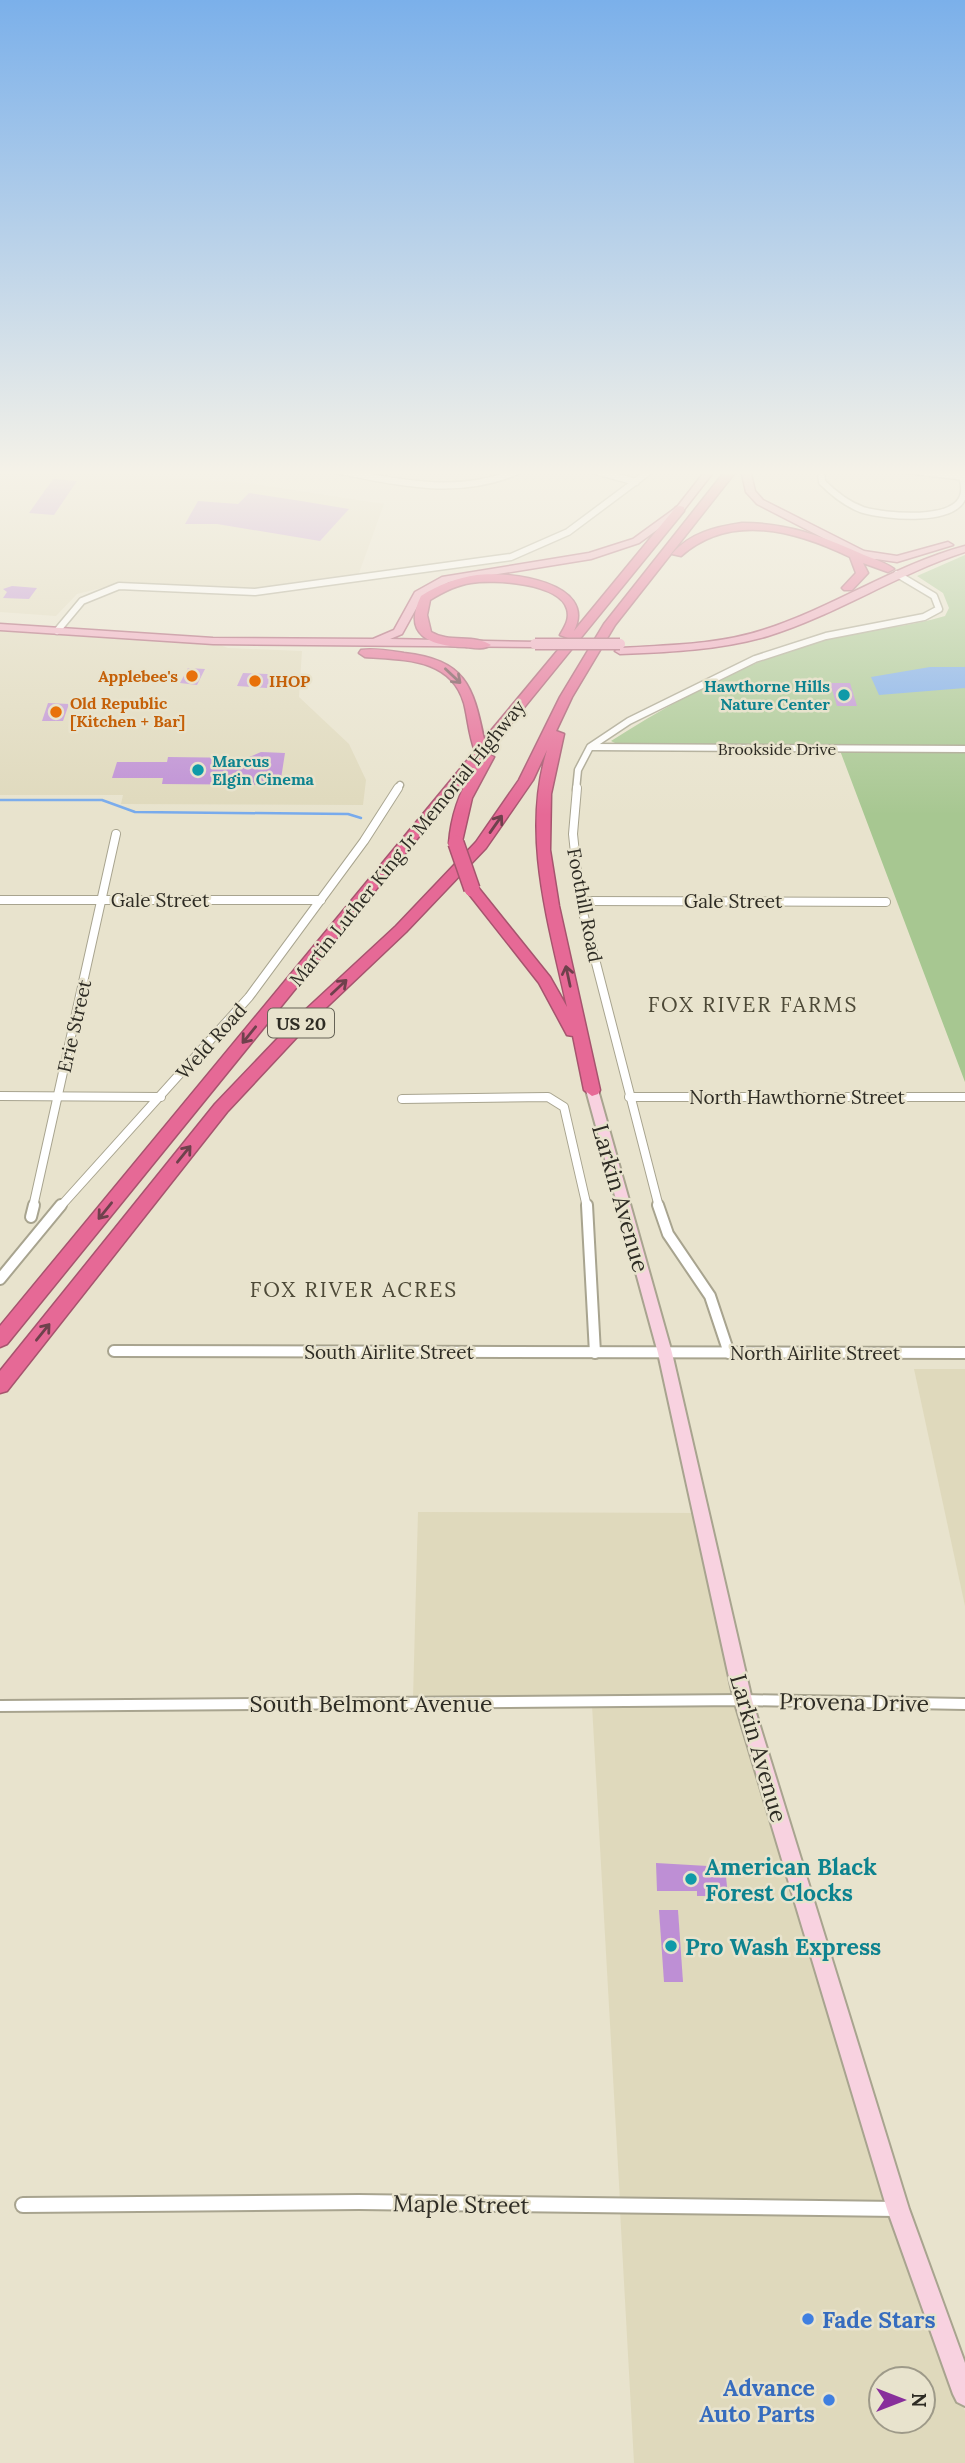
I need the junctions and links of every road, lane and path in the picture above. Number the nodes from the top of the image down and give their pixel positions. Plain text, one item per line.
1 (306, 585) edge
2 (435, 585) edge
3 (451, 585) edge
4 (542, 585) edge
5 (618, 585) edge
6 (639, 585) edge
7 (648, 585) edge
8 (851, 585) edge
9 (857, 585) edge
10 (867, 585) edge
11 (915, 585) edge
12 (848, 588) junction
13 (628, 598) junction
14 (407, 610) junction
15 (0, 627) edge
16 (57, 631) junction
17 (213, 641) junction
18 (349, 644) junction
19 (485, 645) junction
20 (620, 647) junction
21 (535, 648) junction
22 (406, 649) junction
23 (365, 653) junction
24 (589, 656) junction
25 (526, 698) junction
26 (590, 747) junction
27 (480, 749) junction
28 (965, 750) edge
29 (465, 770) junction
30 (400, 785) dead end
31 (116, 834) dead end
32 (0, 900) edge
33 (103, 900) junction
34 (321, 900) junction
35 (580, 901) junction
36 (886, 901) dead end
37 (592, 1090) junction
38 (0, 1096) edge
39 (58, 1096) junction
40 (161, 1097) junction
41 (629, 1097) junction
42 (964, 1097) edge
43 (402, 1099) dead end
44 (31, 1217) dead end
45 (0, 1279) edge
46 (0, 1339) edge
47 (114, 1351) dead end
48 (595, 1353) junction
49 (665, 1353) junction
50 (729, 1353) junction
51 (965, 1353) edge
52 (0, 1385) edge
53 (743, 1700) junction
54 (965, 1704) edge
55 (0, 1706) edge
56 (23, 2204) dead end
57 (898, 2209) junction
58 (965, 2394) edge

1 - 16 street
2 - 14 main road
3 - 19 highway
4 - 27 highway
5 - 25 highway, Martin Luther King Jr Memorial Highway / US 20
6 - 13 highway, US 20
7 - 13 highway
8 - 12 highway
9 - 12 main road
10 - 20 main road
11 - 26 street
12 - 20 main road
13 - 24 highway, Martin Luther King Jr Memorial Highway / US 20
14 - 18 main road
14 - 22 main road
15 - 16 main road
16 - 17 main road
17 - 18 main road
17 - 23 main road
18 - 22 main road
19 - 21 main road
19 - 22 main road
20 - 21 main road
21 - 22 main road
22 - 23 main road
23 -> 27 highway
37 -> 24 highway
52 -> 24 highway, Martin Luther King Jr Memorial Highway / US 20
25 - 29 highway, Martin Luther King Jr Memorial Highway / US 20
25 - 37 highway, bridge
26 - 28 street, Brookside Drive
26 - 35 street, Foothill Road
27 - 29 highway
29 -> 46 highway, Martin Luther King Jr Memorial Highway / US 20
30 - 34 street, Weld Road
31 - 33 street, Erie Street
32 - 33 street, Gale Street
33 - 34 street, Gale Street
33 - 39 street, Erie Street
34 - 40 street, Weld Road
35 - 36 street, Gale Street
35 - 41 street, Foothill Road
37 - 49 main road, Larkin Avenue
38 - 39 street
39 - 40 street
39 - 44 street, Erie Street
40 - 45 street, Weld Road
41 - 42 street, North Hawthorne Street
41 - 50 street, Foothill Road
43 - 48 street
47 - 48 street, South Airlite Street
48 - 49 street, South Airlite Street
49 - 50 street, North Airlite Street
49 - 53 main road, Larkin Avenue
50 - 51 street, North Airlite Street
53 - 54 street, Provena Drive
53 - 55 street, South Belmont Avenue
53 - 57 main road, Larkin Avenue
56 - 57 street, Maple Street
57 - 58 main road, Larkin Avenue

